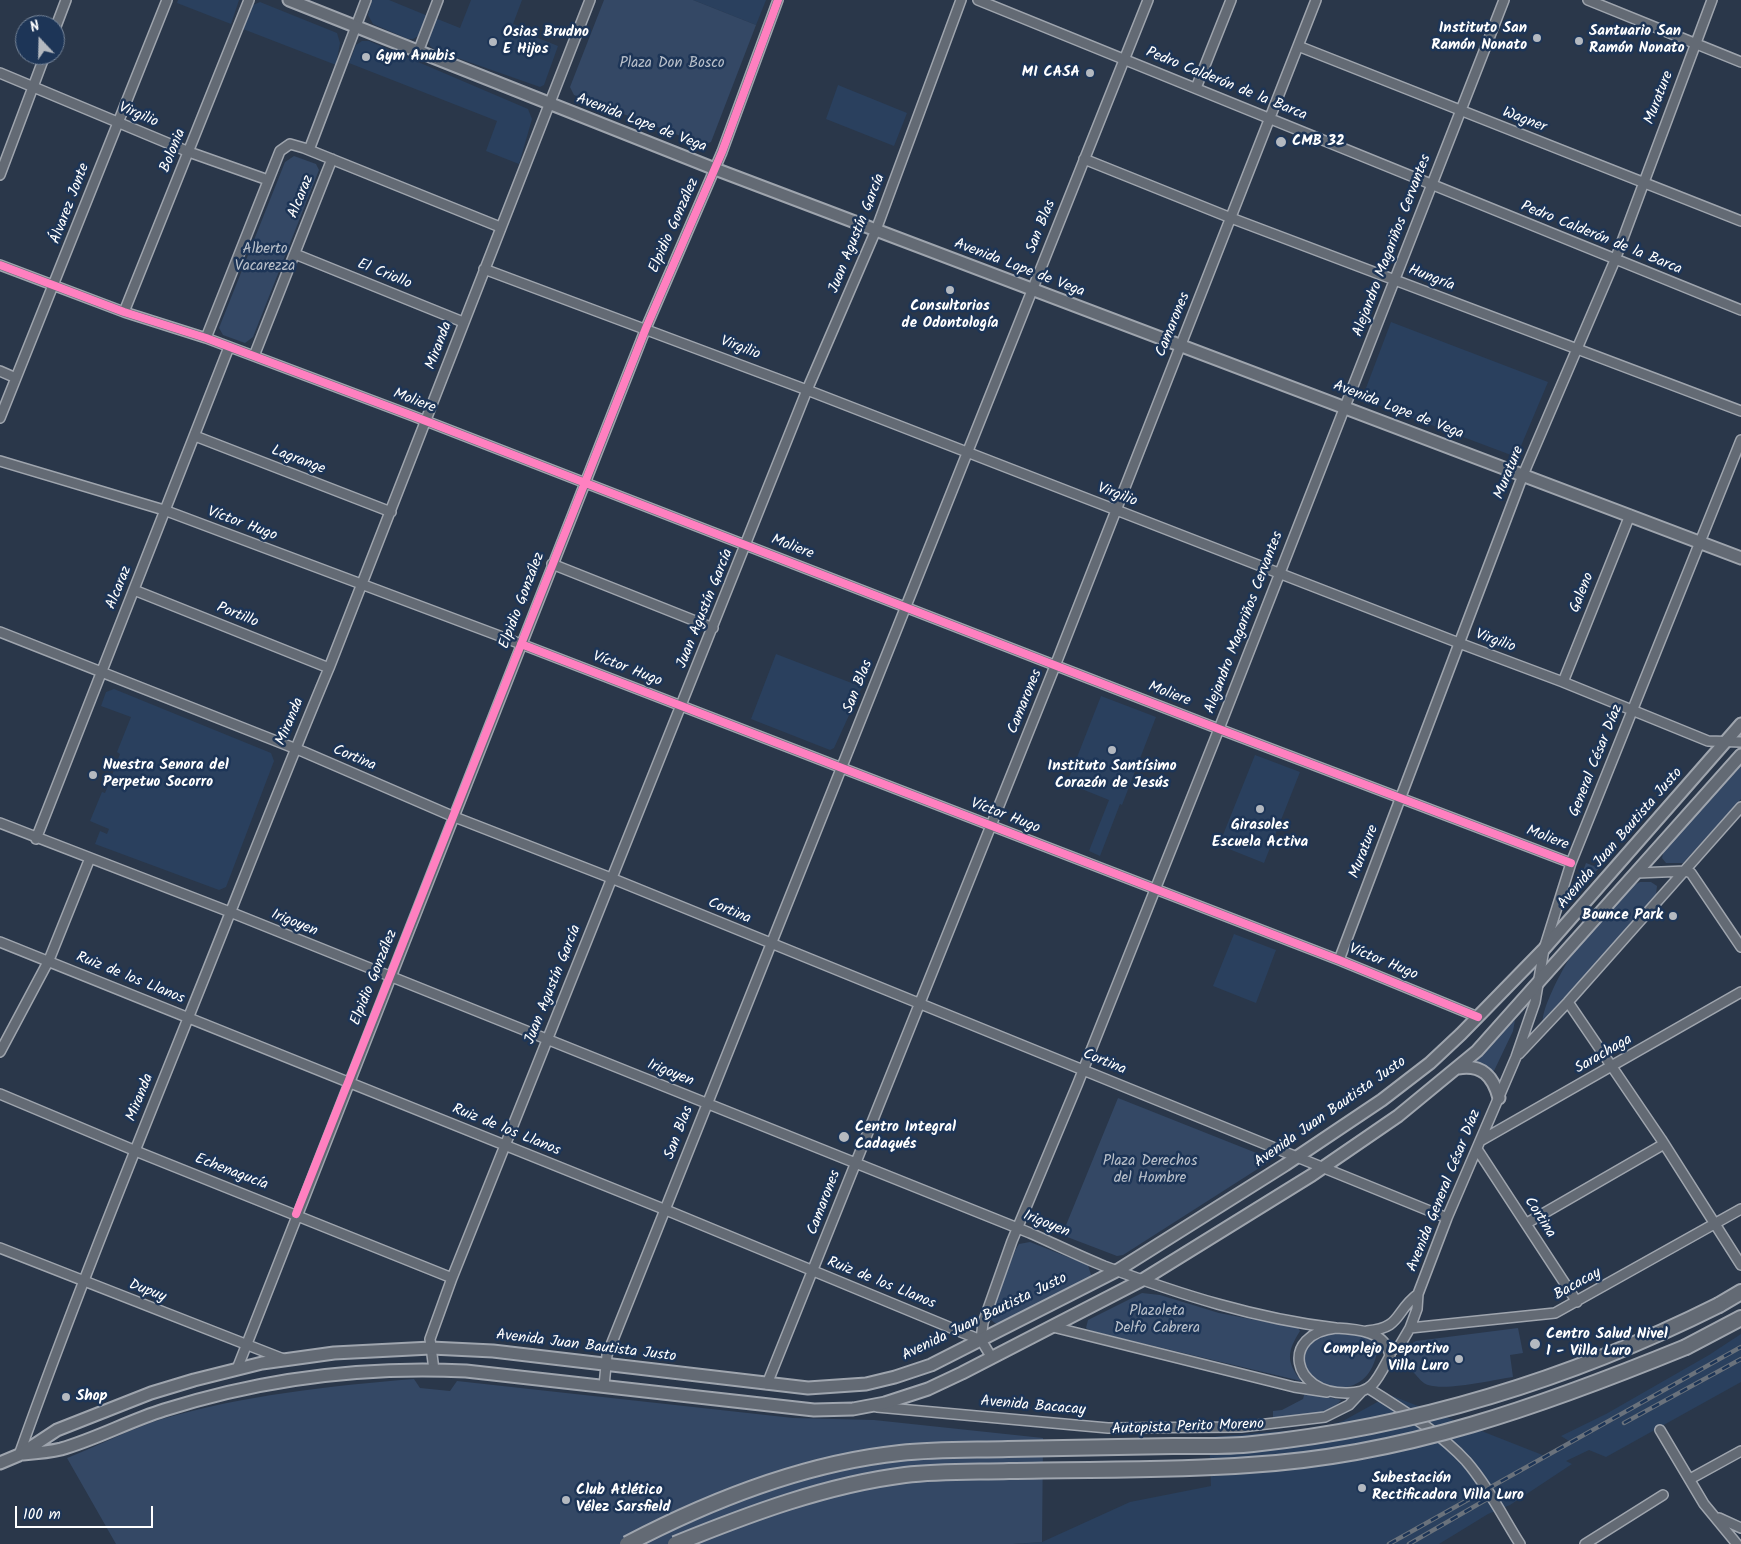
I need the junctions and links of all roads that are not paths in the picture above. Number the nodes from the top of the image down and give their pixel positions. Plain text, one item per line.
1 (66, 0) edge
2 (167, 0) edge
3 (249, 0) edge
4 (290, 0) edge
5 (366, 0) edge
6 (438, 0) edge
7 (590, 0) edge
8 (778, 0) edge
9 (962, 0) edge
10 (978, 0) edge
11 (1148, 0) edge
12 (1231, 0) edge
13 (1316, 0) edge
14 (1504, 0) edge
15 (1588, 0) edge
16 (1712, 0) edge
17 (60, 15) edge
18 (357, 27) junction
19 (1696, 43) junction
20 (1298, 46) junction
21 (418, 52) junction
22 (1124, 59) junction
23 (1741, 62) edge
24 (41, 65) edge
25 (0, 74) edge
26 (33, 87) junction
27 (1196, 88) junction
28 (548, 104) junction
29 (1460, 111) junction
30 (1270, 118) junction
31 (118, 122) junction
32 (309, 150) junction
33 (189, 152) junction
34 (332, 159) junction
35 (1084, 159) junction
36 (715, 169) junction
37 (0, 175) edge
38 (268, 180) junction
39 (1643, 183) junction
40 (1432, 184) junction
41 (1231, 218) junction
42 (1741, 221) edge
43 (500, 227) junction
44 (876, 230) junction
45 (294, 254) junction
46 (1615, 260) junction
47 (0, 265) edge
48 (484, 269) junction
49 (1394, 280) junction
50 (54, 285) junction
51 (1031, 290) junction
52 (1741, 310) edge
53 (124, 312) junction
54 (463, 322) junction
55 (646, 328) junction
56 (206, 338) junction
57 (1180, 346) junction
58 (229, 347) junction
59 (1577, 349) junction
60 (254, 356) junction
61 (0, 371) edge
62 (16, 378) junction
63 (807, 390) junction
64 (1345, 407) junction
65 (1741, 412) edge
66 (0, 418) edge
67 (425, 421) junction
68 (195, 436) junction
69 (1741, 440) edge
70 (967, 453) junction
71 (0, 461) edge
72 (1523, 475) junction
73 (586, 483) junction
74 (164, 510) junction
75 (1117, 510) junction
76 (390, 512) junction
77 (1630, 515) junction
78 (1700, 542) junction
79 (746, 545) junction
80 (1741, 558) edge
81 (552, 564) junction
82 (1280, 574) junction
83 (361, 584) junction
84 (134, 590) junction
85 (906, 607) junction
86 (713, 628) junction
87 (0, 632) edge
88 (521, 644) junction
89 (1459, 644) junction
90 (1055, 666) junction
91 (329, 668) junction
92 (101, 670) junction
93 (1563, 682) junction
94 (682, 706) junction
95 (1632, 709) junction
96 (1741, 724) edge
97 (1218, 729) junction
98 (1725, 742) junction
99 (1741, 742) edge
100 (295, 749) junction
101 (1741, 755) edge
102 (841, 769) junction
103 (1400, 799) junction
104 (1741, 807) edge
105 (452, 816) junction
106 (0, 823) edge
107 (991, 826) junction
108 (36, 839) junction
109 (90, 858) junction
110 (1571, 863) junction
111 (1686, 871) junction
112 (1637, 873) junction
113 (612, 878) junction
114 (1154, 890) junction
115 (230, 912) junction
116 (0, 942) edge
117 (771, 944) junction
118 (1741, 947) edge
119 (1544, 949) junction
120 (49, 960) junction
121 (1339, 960) junction
122 (391, 977) junction
123 (1538, 984) junction
124 (1741, 992) edge
125 (1568, 1002) junction
126 (920, 1004) junction
127 (1478, 1017) junction
128 (188, 1018) junction
129 (547, 1040) junction
130 (0, 1052) edge
131 (1516, 1058) junction
132 (1612, 1066) junction
133 (1458, 1068) junction
134 (1083, 1070) junction
135 (348, 1082) junction
136 (0, 1094) edge
137 (1499, 1098) junction
138 (706, 1104) junction
139 (1664, 1144) junction
140 (1478, 1145) junction
141 (504, 1146) junction
142 (135, 1151) junction
143 (1297, 1157) junction
144 (856, 1164) junction
145 (1324, 1167) junction
146 (1741, 1209) edge
147 (666, 1210) junction
148 (296, 1214) junction
149 (1448, 1218) junction
150 (1527, 1223) junction
151 (1715, 1224) junction
152 (1018, 1229) junction
153 (0, 1248) edge
154 (1741, 1265) edge
155 (1118, 1270) junction
156 (813, 1271) junction
157 (452, 1278) junction
158 (1144, 1279) junction
159 (84, 1282) junction
160 (1741, 1292) edge
161 (1418, 1294) junction
162 (1578, 1302) junction
163 (1741, 1318) edge
164 (1053, 1327) junction
165 (1336, 1328) junction
166 (1410, 1328) junction
167 (1365, 1331) junction
168 (980, 1340) junction
169 (245, 1344) junction
170 (431, 1348) junction
171 (1390, 1352) junction
172 (992, 1358) junction
173 (286, 1360) junction
174 (606, 1365) junction
175 (237, 1369) junction
176 (434, 1370) junction
177 (767, 1384) junction
178 (604, 1386) junction
179 (1365, 1390) junction
180 (1327, 1392) junction
181 (872, 1406) junction
182 (1660, 1430) dead end
183 (1741, 1451) edge
184 (19, 1455) junction
185 (0, 1464) edge
186 (1690, 1480) junction
187 (1663, 1495) dead end
188 (1714, 1516) junction
189 (1741, 1528) edge
190 (1735, 1541) edge
191 (627, 1544) edge
192 (675, 1544) edge
193 (1520, 1544) edge
194 (1585, 1544) edge

1 - 17 street
2 - 31 street, Álvarez Jonte
3 - 33 street, Bolonia
4 - 18 main road, Avenida Lope de Vega
5 - 18 street
6 - 21 street
7 - 28 street, Miranda
8 - 36 street, Elpidio González
9 - 44 street, Juan Agustín García
10 - 22 street, Pedro Calderón de la Barca
11 - 22 street, San Blas
12 - 27 street
13 - 20 street, Camarones
14 - 29 street, Alejandro Magariños Cervantes
15 - 19 street
16 - 19 street, Murature
18 - 21 main road, Avenida Lope de Vega
18 - 32 street
19 - 23 street
19 - 39 street, Murature
20 - 29 street, Wagner
20 - 30 street, Camarones
21 - 28 main road, Avenida Lope de Vega
22 - 27 street, Pedro Calderón de la Barca
22 - 35 street, San Blas
24 - 26 street
25 - 26 street, Virgilio
26 - 31 street, Virgilio
26 - 37 street
27 - 30 street, Pedro Calderón de la Barca
28 - 36 main road, Avenida Lope de Vega
28 - 43 street, Miranda
29 - 39 street, Wagner
29 - 40 street, Alejandro Magariños Cervantes
30 - 40 street, Pedro Calderón de la Barca
30 - 41 street, Camarones
31 - 33 street, Virgilio
31 - 50 street, Álvarez Jonte
32 - 34 street
32 - 38 street
33 - 38 street, Virgilio
33 - 53 street, Bolonia
34 - 43 street
34 - 45 street, Alcaraz
35 - 41 street, Hungría
35 - 51 street, San Blas
36 - 44 main road, Avenida Lope de Vega
36 - 55 street, Elpidio González
38 - 56 street
39 - 42 street, Wagner
39 - 46 street, Murature
40 - 46 street, Pedro Calderón de la Barca
40 - 49 street, Alejandro Magariños Cervantes
41 - 49 street, Hungría
41 - 57 street, Camarones
43 - 48 street, Miranda
44 - 51 main road, Avenida Lope de Vega
44 - 63 street, Juan Agustín García
45 - 54 street, El Criollo
45 - 60 street, Alcaraz
46 - 52 street, Pedro Calderón de la Barca
46 - 59 street, Murature
47 - 50 street, Moliere
48 - 54 street, Miranda
48 - 55 street, Virgilio
49 - 59 street, Hungría
49 - 64 street, Alejandro Magariños Cervantes
50 - 53 street, Moliere
50 - 62 street, Álvarez Jonte
51 - 57 main road, Avenida Lope de Vega
51 - 70 street, San Blas
53 - 56 street, Moliere
54 - 67 street, Miranda
55 - 63 street, Virgilio
55 - 73 street, Elpidio González
56 - 58 street, Moliere
57 - 64 main road, Avenida Lope de Vega
57 - 75 street, Camarones
58 - 60 street, Moliere
58 - 68 street, Alcaraz
59 - 65 street, Hungría
59 - 72 street, Murature
60 - 67 street, Moliere
61 - 62 street
62 - 66 street, Álvarez Jonte
63 - 70 street, Virgilio
63 - 79 street, Juan Agustín García
64 - 72 main road, Avenida Lope de Vega
64 - 82 street, Alejandro Magariños Cervantes
67 - 73 street, Moliere
67 - 76 street, Miranda
68 - 74 street, Alcaraz
68 - 76 street, Lagrange
69 - 78 street, General César Díaz
70 - 75 street, Virgilio
70 - 85 street, San Blas
71 - 74 street, Víctor Hugo
72 - 77 main road, Avenida Lope de Vega
72 - 89 street, Murature
73 - 79 street, Moliere
73 - 81 street, Elpidio González
74 - 83 street, Víctor Hugo
74 - 84 street, Alcaraz
75 - 82 street, Virgilio
75 - 90 street, Camarones
76 - 83 street, Miranda
77 - 78 main road, Avenida Lope de Vega
77 - 93 street, Galeno
78 - 80 main road, Avenida Lope de Vega
78 - 95 street, General César Díaz
79 - 85 street, Moliere
79 - 86 street, Juan Agustín García
81 - 86 street
81 - 88 street, Elpidio González
82 - 89 street, Virgilio
82 - 97 street, Alejandro Magariños Cervantes
83 - 88 street, Víctor Hugo
83 - 91 street, Miranda
84 - 91 street, Portillo
84 - 92 street, Alcaraz
85 - 90 street, Moliere
85 - 102 street, San Blas
86 - 94 street, Juan Agustín García
87 - 92 street, Cortina
88 - 94 street, Víctor Hugo
88 - 105 street, Elpidio González
89 - 93 street, Virgilio
89 - 103 street, Murature
90 - 97 street, Moliere
90 - 107 street, Camarones
91 - 100 street, Miranda
92 - 100 street, Cortina
92 - 108 street, Alcaraz
93 - 95 street, Virgilio
94 - 102 street, Víctor Hugo
94 - 113 street, Juan Agustín García
95 - 98 street, Virgilio
95 - 110 street, General César Díaz
96 - 98 main road, Avenida Juan Bautista Justo
97 - 103 street, Moliere
97 - 114 street, Alejandro Magariños Cervantes
98 - 99 street, Virgilio
98 - 119 main road, Avenida Juan Bautista Justo
100 - 105 street, Cortina
100 - 115 street, Miranda
101 - 112 main road, Avenida Juan Bautista Justo
102 - 107 street, Víctor Hugo
102 - 117 street, San Blas
103 - 110 street, Moliere
103 - 121 street, Murature
104 - 111 street
105 - 113 street, Cortina
105 - 122 street, Elpidio González
106 - 108 street, Irigoyen
107 - 114 street, Víctor Hugo
107 - 126 street, Camarones
108 - 109 street, Irigoyen
109 - 115 street, Irigoyen
109 - 120 street
110 - 119 street, General César Díaz
111 - 112 street
111 - 118 street
111 - 125 street
112 - 123 main road, Avenida Juan Bautista Justo
113 - 117 street, Cortina
113 - 129 street, Juan Agustín García
114 - 121 street, Víctor Hugo
114 - 134 street, Alejandro Magariños Cervantes
115 - 122 street, Irigoyen
115 - 128 street, Miranda
116 - 120 street, Ruiz de los Llanos
117 - 126 street, Cortina
117 - 138 street, San Blas
119 - 123 street, General César Díaz
119 - 127 main road, Avenida Juan Bautista Justo
120 - 128 street, Ruiz de los Llanos
120 - 130 street
121 - 127 street, Víctor Hugo
122 - 129 street, Irigoyen
122 - 135 street, Elpidio González
123 - 131 street, General César Díaz
123 - 133 main road, Avenida Juan Bautista Justo
124 - 132 street, Sarachaga
125 - 131 street
125 - 132 street
126 - 134 street, Cortina
126 - 144 street, Camarones
127 - 143 main road, Avenida Juan Bautista Justo
128 - 135 street, Ruiz de los Llanos
128 - 142 street, Miranda
129 - 138 street, Irigoyen
129 - 141 street, Juan Agustín García
131 - 137 street, General César Díaz
132 - 139 street
132 - 140 street, Sarachaga
133 - 137 main road
133 - 145 main road, Avenida Juan Bautista Justo
134 - 143 street, Cortina
134 - 152 street, Alejandro Magariños Cervantes
135 - 141 street, Ruiz de los Llanos
135 - 148 street, Elpidio González
136 - 142 street, Echenagucía
137 - 140 street, Avenida General César Díaz
138 - 144 street, Irigoyen
138 - 147 street, San Blas
139 - 150 street
139 - 151 street
140 - 149 street, Avenida General César Díaz
140 - 150 street, Cortina
141 - 147 street, Ruiz de los Llanos
141 - 157 street, Juan Agustín García
142 - 148 street, Echenagucía
142 - 159 street, Miranda
143 - 145 street, Cortina
143 - 155 main road, Avenida Juan Bautista Justo
144 - 152 street, Irigoyen
144 - 156 street, Camarones
145 - 149 street, Cortina
145 - 158 main road, Avenida Juan Bautista Justo
146 - 151 street, Bacacay
147 - 156 street, Ruiz de los Llanos
147 - 174 street, San Blas
148 - 157 street, Echenagucía
148 - 169 street, Elpidio González
149 - 161 street, Avenida General César Díaz
150 - 162 street, Cortina
151 - 154 street
151 - 162 street, Bacacay
152 - 155 street, Irigoyen
152 - 168 street, Alejandro Magariños Cervantes
153 - 159 street, Dupuy
155 - 158 street, Irigoyen
155 - 168 main road, Avenida Juan Bautista Justo
156 - 168 street, Ruiz de los Llanos
156 - 177 street, Camarones
157 - 170 street, Juan Agustín García
158 - 164 main road, Avenida Juan Bautista Justo
158 - 165 street, Irigoyen
159 - 169 street, Dupuy
159 - 184 street, Miranda
160 - 191 highway, Autopista Perito Moreno, bridge
161 - 166 street, Avenida General César Díaz
161 - 167 street, Avenida General César Díaz
162 - 166 street, Bacacay
163 - 192 highway, bridge
164 - 172 main road, Avenida Juan Bautista Justo
164 - 180 street
165 - 167 street
165 - 180 street
166 - 171 street, Avenida General César Díaz
167 - 171 street
168 - 172 street
168 - 177 main road, Avenida Juan Bautista Justo
169 - 173 street, Dupuy
169 - 175 street, Elpidio González
170 - 173 main road, Avenida Juan Bautista Justo
170 - 174 main road, Avenida Juan Bautista Justo
170 - 176 street, Juan Agustín García
171 - 179 street
172 - 181 main road, Avenida Juan Bautista Justo
173 - 175 main road, Avenida Juan Bautista Justo
174 - 177 main road, Avenida Juan Bautista Justo
174 - 178 street, San Blas
175 - 184 main road, Avenida Juan Bautista Justo
176 - 178 main road, Avenida Juan Bautista Justo
176 - 184 main road, Avenida Juan Bautista Justo
178 - 181 main road, Avenida Juan Bautista Justo
179 - 180 street
179 - 181 street, Avenida Bacacay
179 - 193 street
182 - 186 street
183 - 186 street
184 - 185 main road, Avenida Juan Bautista Justo
186 - 188 street
187 - 194 street
188 - 189 street
188 - 190 street
189 - 190 street

